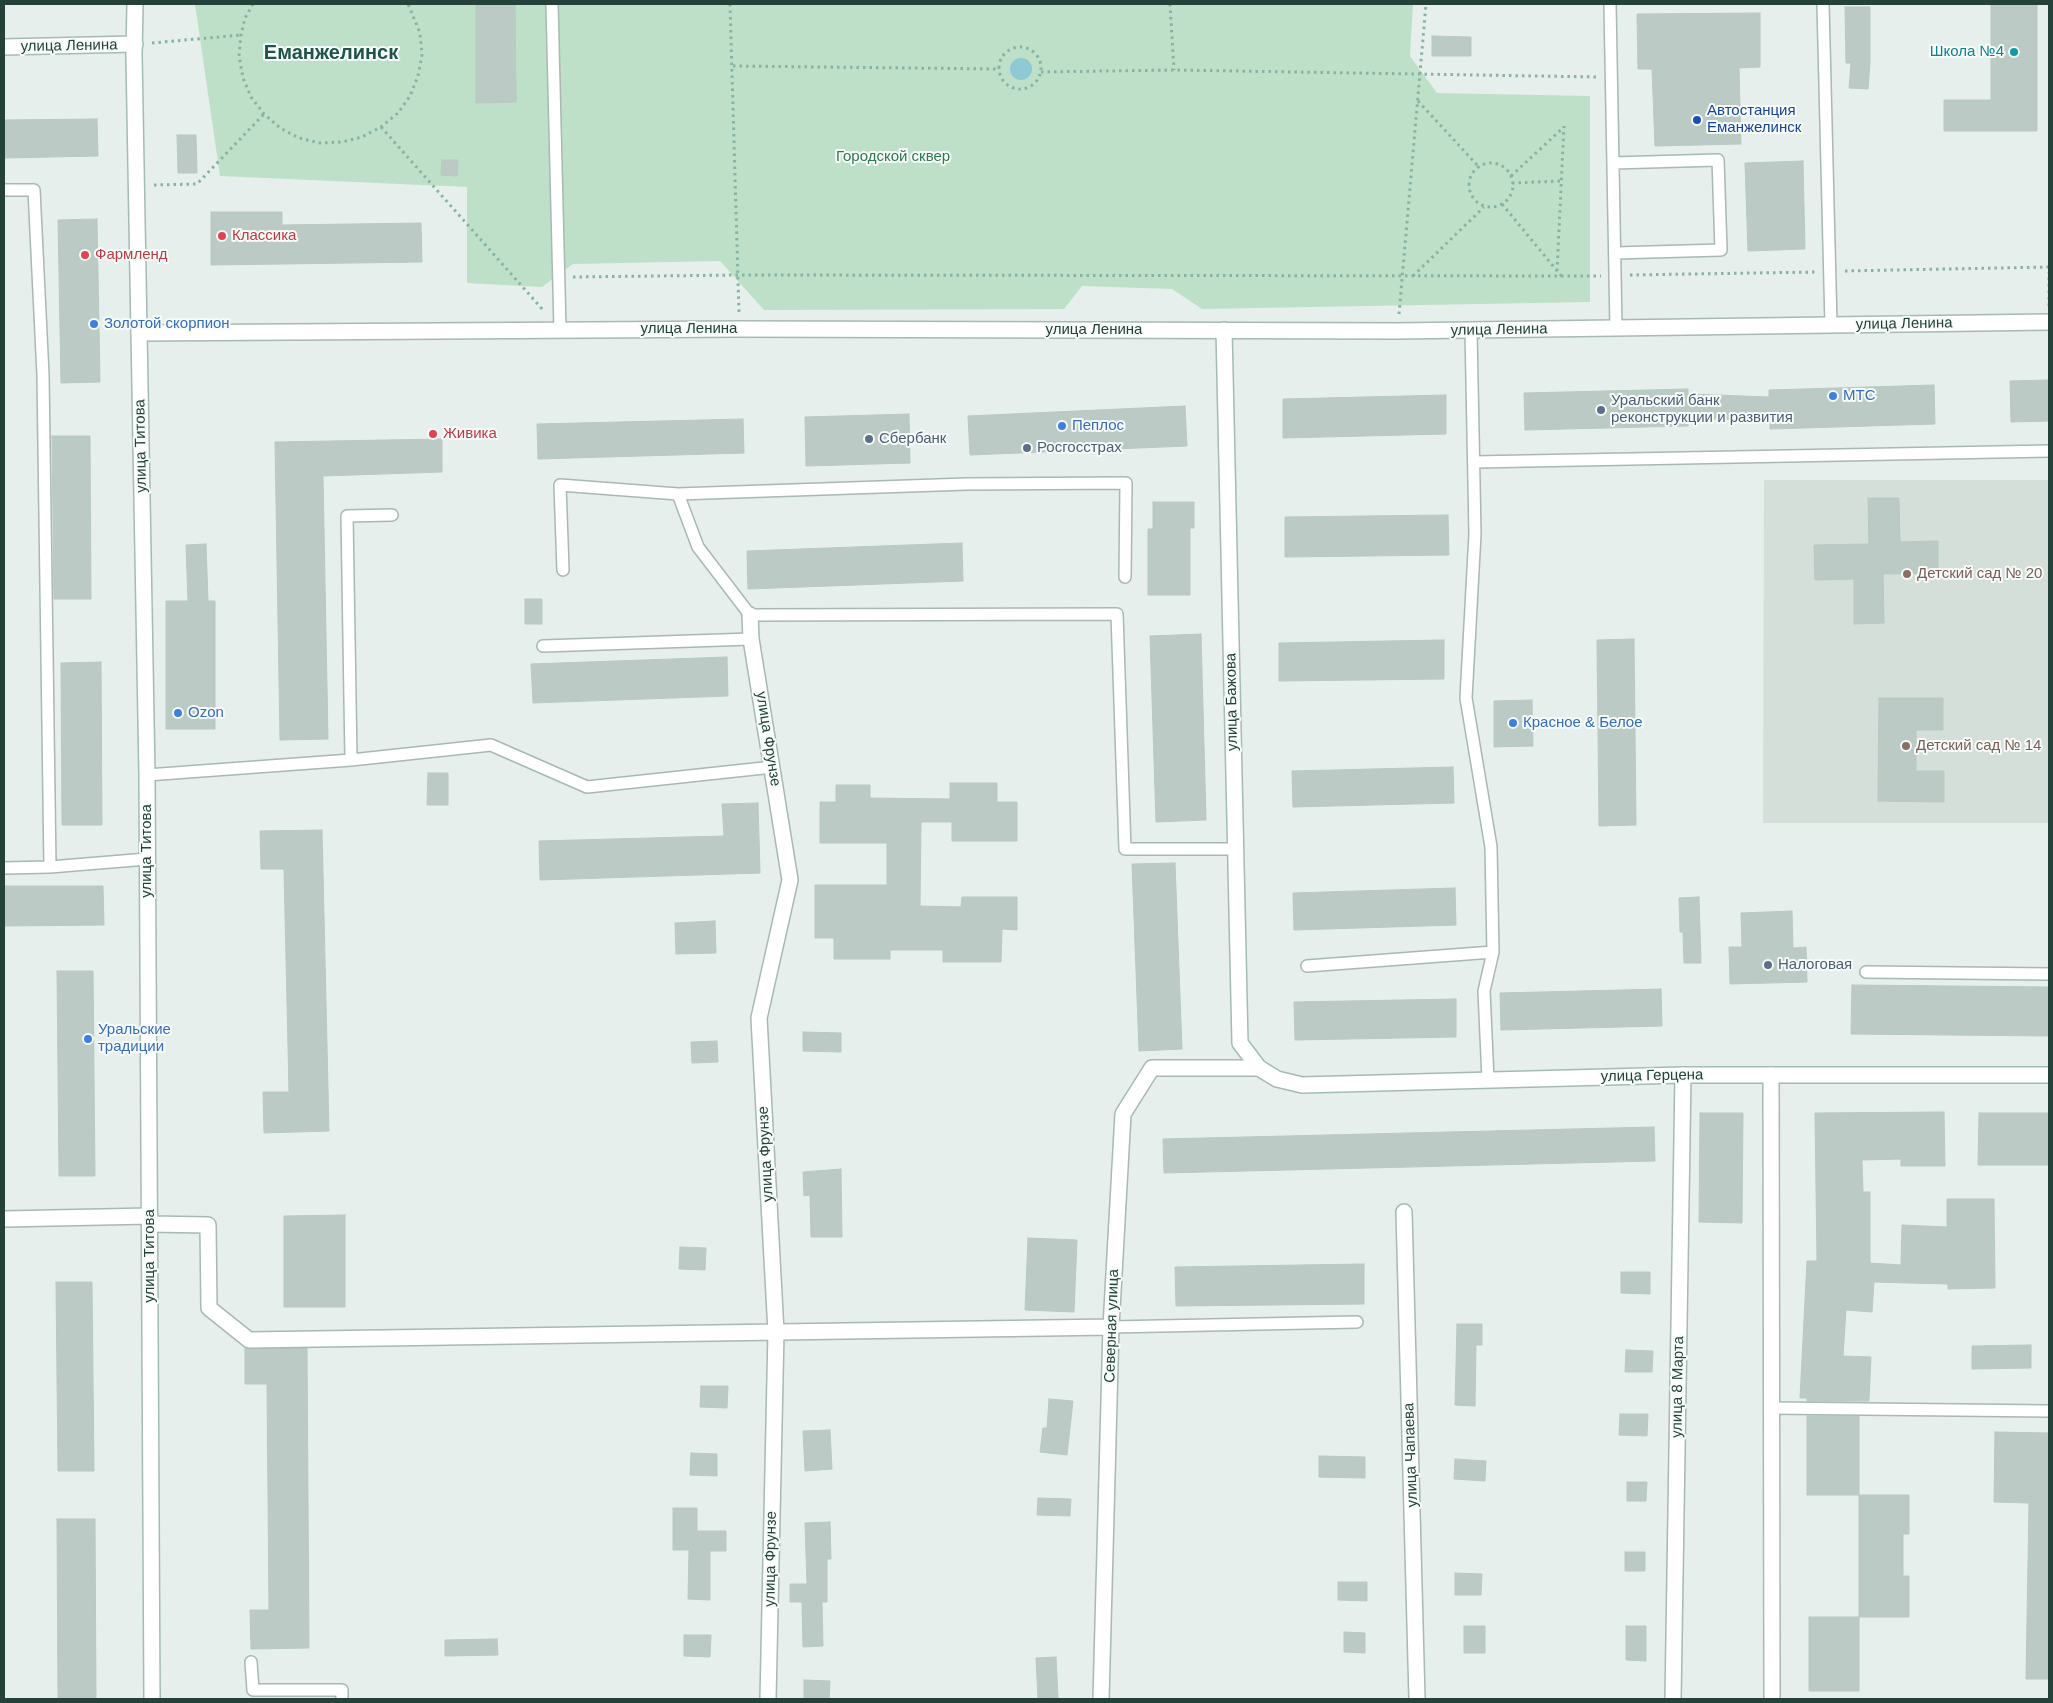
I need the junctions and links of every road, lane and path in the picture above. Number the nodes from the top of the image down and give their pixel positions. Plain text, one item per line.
1 (135, 4) edge
2 (253, 4) edge
3 (408, 4) edge
4 (552, 4) edge
5 (730, 4) edge
6 (1170, 4) edge
7 (1426, 4) edge
8 (1610, 4) edge
9 (1823, 4) edge
10 (241, 35) junction
11 (4, 47) edge
12 (134, 49) junction
13 (733, 66) junction
14 (999, 69) junction
15 (1174, 70) junction
16 (1041, 72) junction
17 (1419, 76) junction
18 (1611, 77) junction
19 (1417, 101) junction
20 (264, 114) junction
21 (381, 127) junction
22 (1613, 163) junction
23 (1478, 166) junction
24 (1511, 176) junction
25 (1562, 181) junction
26 (1512, 183) junction
27 (136, 186) junction
28 (4, 190) edge
29 (1502, 204) junction
30 (1484, 207) junction
31 (1614, 253) junction
32 (1557, 271) junction
33 (2049, 272) edge
34 (738, 275) junction
35 (1402, 276) junction
36 (1412, 276) junction
37 (1615, 276) junction
38 (559, 278) junction
39 (1563, 278) junction
40 (2049, 322) edge
41 (1831, 325) junction
42 (1616, 328) junction
43 (739, 329) junction
44 (560, 330) junction
45 (1224, 330) junction
46 (1471, 330) junction
47 (1397, 331) junction
48 (139, 333) junction
49 (2049, 451) edge
50 (1474, 462) junction
51 (678, 494) junction
52 (392, 515) dead end
53 (563, 570) dead end
54 (1125, 577) dead end
55 (750, 615) junction
56 (751, 639) junction
57 (542, 646) dead end
58 (351, 760) junction
59 (773, 767) junction
60 (146, 775) junction
61 (1236, 849) junction
62 (147, 859) junction
63 (50, 867) junction
64 (4, 868) edge
65 (1493, 952) junction
66 (1307, 966) dead end
67 (1866, 972) dead end
68 (2049, 974) edge
69 (1259, 1068) junction
70 (1683, 1075) junction
71 (1771, 1075) junction
72 (2049, 1075) edge
73 (1488, 1080) junction
74 (1404, 1212) dead end
75 (4, 1219) edge
76 (150, 1220) junction
77 (1357, 1322) dead end
78 (1111, 1327) junction
79 (776, 1332) junction
80 (1771, 1408) junction
81 (2049, 1411) edge
82 (251, 1662) dead end
83 (152, 1699) edge
84 (342, 1699) edge
85 (768, 1699) edge
86 (1101, 1699) edge
87 (1417, 1699) edge
88 (1673, 1699) edge
89 (1772, 1699) edge

1 - 12 street, улица Титова
2 - 10 path
3 - 21 path
4 - 38 lane
5 - 13 path
6 - 15 path
7 - 17 path
8 - 18 lane
9 - 41 lane
10 - 12 path
10 - 20 path
11 - 12 street, улица Ленина
12 - 27 street, улица Титова
13 - 14 path
13 - 34 path
14 - 16 path
14 - 16 path
15 - 16 path
15 - 17 path
17 - 18 path
17 - 19 path
18 - 22 lane
19 - 23 path
19 - 35 path
20 - 21 path
20 - 27 path
21 - 44 path
22 - 31 lane
22 - 31 lane
23 - 24 path
23 - 30 path
24 - 25 path
24 - 26 path
25 - 26 path
25 - 32 path
26 - 29 path
27 - 48 street, улица Титова
28 - 63 lane
29 - 30 path
29 - 32 path
30 - 36 path
31 - 37 lane
32 - 39 path
33 - 40 path
34 - 35 path
34 - 38 path
34 - 43 path
35 - 36 path
35 - 47 path
36 - 39 path
37 - 39 path
37 - 42 lane
38 - 44 lane
40 - 41 street, улица Ленина
41 - 42 street, улица Ленина
42 - 46 street, улица Ленина
43 - 44 street, улица Ленина
43 - 45 street, улица Ленина
44 - 48 street, улица Ленина
45 - 47 street, улица Ленина
45 - 61 street, улица Бажова
46 - 47 street, улица Ленина
46 - 50 lane
48 - 60 street, улица Титова
49 - 50 lane
50 - 65 lane
51 - 53 lane
51 - 54 lane
51 - 55 lane
52 - 58 lane
55 - 56 street, улица Фрунзе
55 - 61 lane
56 - 57 lane
56 - 59 street, улица Фрунзе
58 - 59 lane
58 - 60 lane
59 - 79 street, улица Фрунзе
60 - 62 street, улица Титова
61 - 69 street, улица Бажова
62 - 63 lane
62 - 76 street, улица Титова
63 - 64 lane
65 - 66 lane
65 - 73 lane
67 - 68 lane
69 - 73 street, улица Герцена
69 - 78 street, Северная улица
70 - 71 street, улица Герцена
70 - 73 street, улица Герцена
70 - 88 street, улица 8 Марта
71 - 72 street, улица Герцена
71 - 80 street
74 - 87 street, улица Чапаева
75 - 76 street
76 - 79 street
76 - 83 street, улица Титова
77 - 78 lane
78 - 79 street
78 - 86 street, Северная улица
79 - 85 street, улица Фрунзе
80 - 81 lane
80 - 89 street
82 - 84 lane

